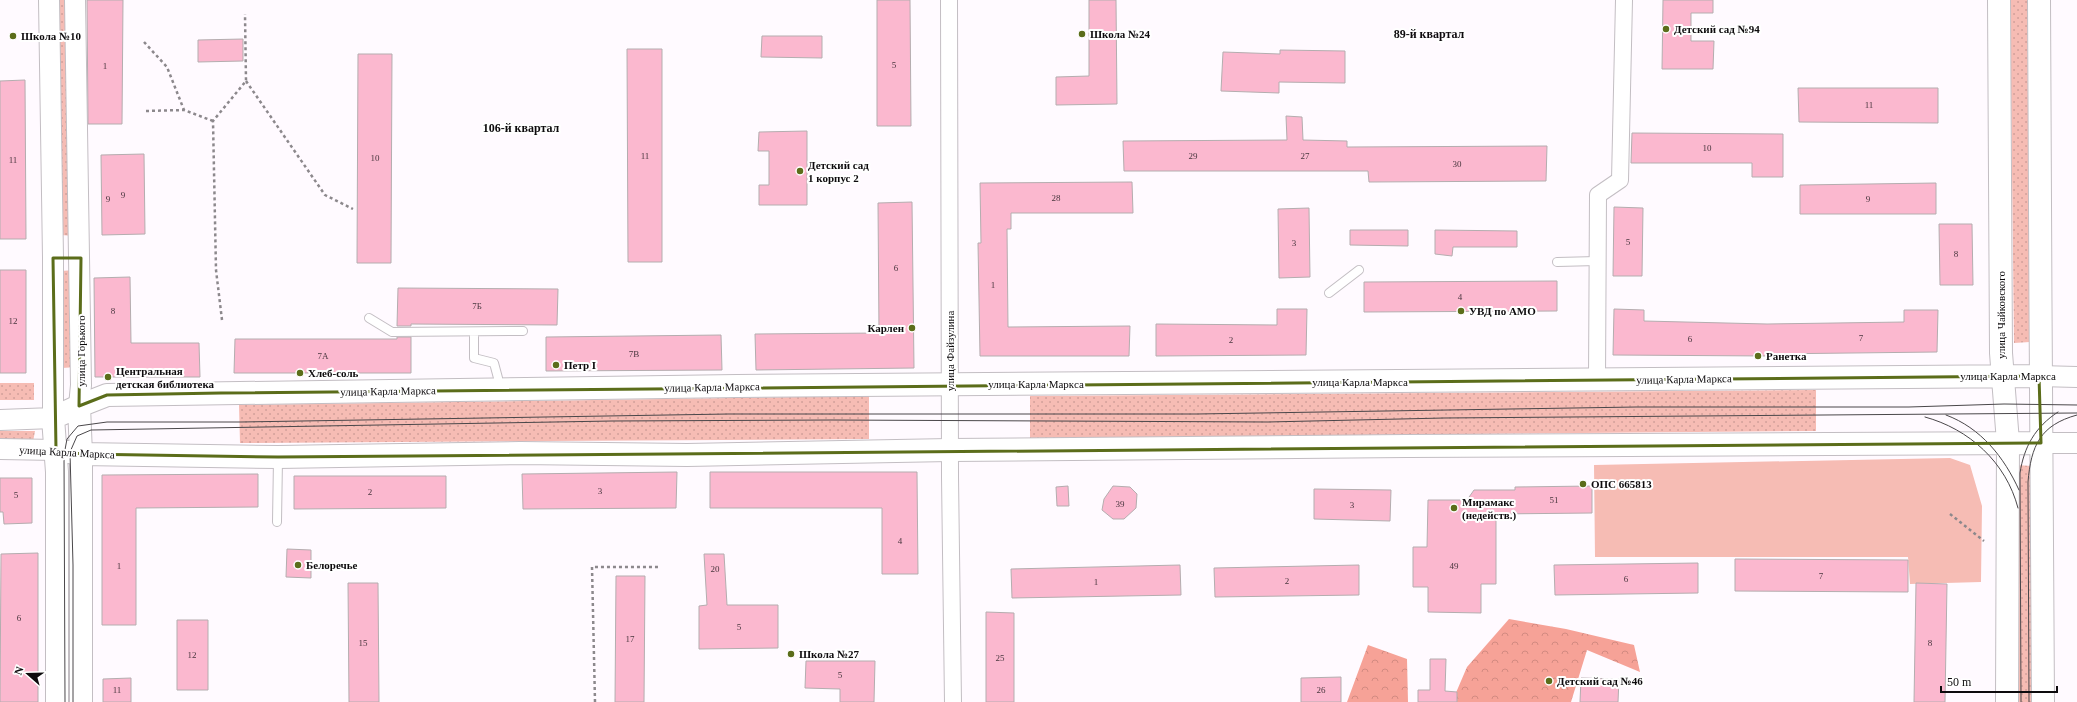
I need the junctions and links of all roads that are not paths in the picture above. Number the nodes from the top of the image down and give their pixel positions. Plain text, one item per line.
1 (49, 0) edge
2 (76, 0) edge
3 (949, 0) edge
4 (1624, 0) edge
5 (1999, 0) edge
6 (2039, 0) edge
7 (54, 258) junction
8 (81, 258) junction
9 (1598, 261) junction
10 (1557, 262) dead end
11 (1359, 270) dead end
12 (1329, 293) dead end
13 (369, 318) dead end
14 (523, 331) dead end
15 (474, 332) junction
16 (2001, 375) junction
17 (2039, 376) junction
18 (2077, 376) edge
19 (498, 378) dead end
20 (1597, 380) junction
21 (951, 385) junction
22 (79, 406) junction
23 (53, 418) junction
24 (0, 420) edge
25 (2008, 442) junction
26 (2077, 442) edge
27 (2041, 443) junction
28 (0, 449) edge
29 (56, 450) junction
30 (950, 450) junction
31 (81, 454) junction
32 (278, 457) junction
33 (276, 522) dead end
34 (57, 702) edge
35 (81, 702) edge
36 (953, 702) edge
37 (2007, 702) edge
38 (2043, 702) edge

1 - 7 street
2 - 8 street, улица Горького
3 - 21 street, улица Файзулина
4 - 9 street
5 - 16 main road, улица Чайковского
6 - 17 main road
7 - 8 street
7 - 23 street
8 - 22 street, улица Горького
9 - 10 lane
9 - 20 street
11 - 12 lane
13 - 15 lane
14 - 15 lane
15 - 19 lane
16 - 17 main road, улица Карла Маркса
16 - 20 main road, улица Карла Маркса
16 - 25 main road, улица Чайковского
17 - 18 street, улица Карла Маркса
17 - 27 main road
20 - 21 main road, улица Карла Маркса
21 - 22 main road, улица Карла Маркса
21 - 30 street, улица Файзулина
22 - 23 main road, улица Карла Маркса
22 - 31 main road, улица Горького
23 - 24 street, улица Карла Маркса
23 - 29 main road
25 - 27 main road, улица Карла Маркса
25 - 30 main road, улица Карла Маркса
25 - 37 main road, улица Чайковского
26 - 27 street, улица Карла Маркса
27 - 38 main road
28 - 29 street, улица Карла Маркса
29 - 31 main road, улица Карла Маркса
29 - 34 main road
30 - 32 main road, улица Карла Маркса
30 - 36 street, улица Файзулина
31 - 32 main road, улица Карла Маркса
31 - 35 main road, улица Горького
32 - 33 lane

